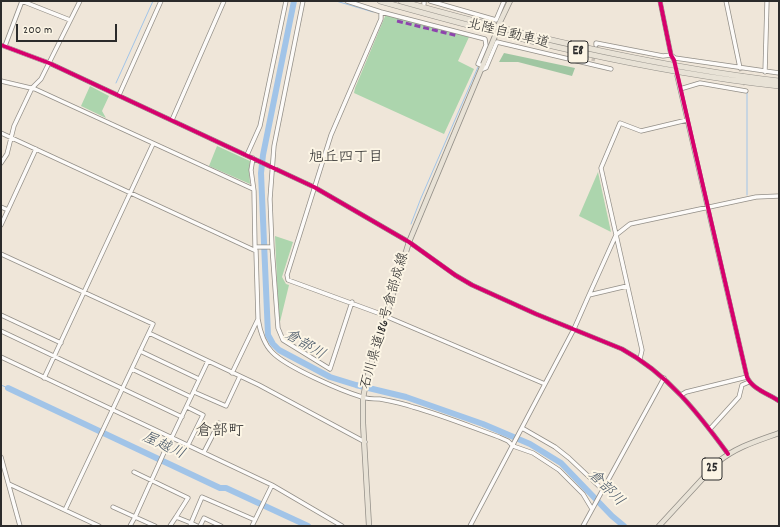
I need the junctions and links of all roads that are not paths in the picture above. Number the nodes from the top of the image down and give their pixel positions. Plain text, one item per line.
1 (22, 1) edge
2 (80, 1) edge
3 (161, 1) edge
4 (224, 1) edge
5 (286, 1) edge
6 (304, 1) edge
7 (348, 1) edge
8 (380, 1) edge
9 (401, 1) edge
10 (430, 1) edge
11 (504, 1) edge
12 (510, 1) edge
13 (660, 1) edge
14 (726, 1) edge
15 (766, 1) edge
16 (381, 12) junction
17 (420, 16) dead end
18 (70, 20) junction
19 (420, 21) junction
20 (499, 24) dead end
21 (495, 36) dead end
22 (3, 45) edge
23 (596, 45) dead end
24 (671, 54) junction
25 (674, 60) tunnel mouth
26 (49, 63) junction
27 (482, 68) junction
28 (740, 68) junction
29 (611, 69) dead end
30 (765, 72) junction
31 (779, 73) edge
32 (677, 76) tunnel mouth
33 (1, 81) edge
34 (779, 81) edge
35 (779, 86) edge
36 (32, 88) junction
37 (680, 89) junction
38 (746, 91) dead end
39 (119, 95) junction
40 (172, 120) junction
41 (687, 120) junction
42 (1, 133) edge
43 (11, 137) junction
44 (153, 144) junction
45 (36, 149) junction
46 (248, 155) junction
47 (255, 159) junction
48 (1, 163) edge
49 (273, 167) junction
50 (314, 187) junction
51 (253, 189) junction
52 (131, 193) junction
53 (779, 196) edge
54 (707, 206) junction
55 (1, 207) edge
56 (8, 210) junction
57 (1, 225) edge
58 (616, 235) junction
59 (409, 242) junction
60 (271, 247) junction
61 (256, 248) junction
62 (1, 254) edge
63 (627, 286) junction
64 (84, 292) junction
65 (590, 295) junction
66 (352, 302) junction
67 (1, 315) edge
68 (387, 316) junction
69 (258, 319) junction
70 (574, 329) junction
71 (1, 331) edge
72 (149, 333) junction
73 (61, 343) junction
74 (140, 352) junction
75 (54, 356) junction
76 (1, 358) edge
77 (640, 359) junction
78 (208, 361) junction
79 (132, 369) junction
80 (232, 372) junction
81 (240, 376) junction
82 (44, 378) junction
83 (664, 378) junction
84 (199, 379) junction
85 (748, 379) junction
86 (545, 384) junction
87 (122, 388) junction
88 (194, 392) junction
89 (681, 395) junction
90 (191, 397) junction
91 (364, 397) junction
92 (778, 399) edge
93 (187, 407) junction
94 (112, 410) junction
95 (182, 417) junction
96 (227, 426) dead end
97 (521, 428) junction
98 (710, 429) junction
99 (779, 433) edge
100 (172, 437) junction
101 (365, 442) junction
102 (188, 445) junction
103 (514, 445) junction
104 (204, 452) junction
105 (728, 454) junction
106 (1, 457) edge
107 (134, 472) dead end
108 (152, 480) junction
109 (8, 484) junction
110 (272, 485) junction
111 (602, 492) junction
112 (113, 507) dead end
113 (592, 508) junction
114 (64, 510) junction
115 (135, 517) junction
116 (176, 517) junction
117 (255, 520) junction
118 (190, 525) edge
119 (20, 526) edge
120 (99, 526) edge
121 (130, 526) edge
122 (155, 526) edge
123 (170, 526) edge
124 (196, 526) edge
125 (200, 526) edge
126 (221, 526) edge
127 (252, 526) edge
128 (342, 526) edge
129 (369, 526) edge
130 (470, 526) edge
131 (583, 526) edge
132 (660, 526) edge

1 - 18 street
1 - 22 street
2 - 18 street
3 - 39 street
4 - 40 street
5 - 46 street
6 - 49 street
7 - 16 street
8 - 35 highway, 北陸自動車道 / E8
9 - 34 highway, 北陸自動車道 / E8
10 - 11 street
12 - 20 main road
13 - 24 street
14 - 28 street
15 - 30 street
16 - 19 street
16 - 50 street
17 - 19 street
18 - 26 street
19 - 27 street
21 - 27 main road, 石川県道186号倉部成線
22 - 26 street
23 - 24 street
24 - 25 street
24 - 28 street
26 - 36 street
26 - 39 street
27 - 29 street
27 - 59 main road, 石川県道186号倉部成線
28 - 30 street
30 - 31 street
32 - 37 street
33 - 36 street
36 - 43 street
36 - 44 street
37 - 38 street
37 - 41 street
39 - 40 street
40 - 46 street
41 - 54 street
41 - 58 street
42 - 43 street
43 - 45 street
43 - 48 street
44 - 51 street
44 - 52 street
45 - 52 street
45 - 56 street
46 - 47 street
47 - 49 street
47 - 51 street
49 - 50 street
49 - 60 street
50 - 59 street
50 - 66 street
51 - 61 street
52 - 61 street
52 - 64 street
53 - 54 street
54 - 58 street
54 - 85 street
55 - 56 street
56 - 57 street
58 - 63 street
58 - 65 street
59 - 68 main road, 石川県道186号倉部成線
59 - 70 street
60 - 61 street
60 - 66 street
61 - 69 street
62 - 64 street
63 - 65 street
63 - 77 street
64 - 72 street
64 - 73 street
65 - 70 street
66 - 68 street
67 - 73 street
68 - 86 street
68 - 91 main road, 石川県道186号倉部成線
69 - 80 street
69 - 91 street
70 - 77 street
70 - 86 street
71 - 75 street
72 - 74 street
72 - 78 street
73 - 75 street
74 - 79 street
74 - 84 street
75 - 82 street
75 - 87 street
76 - 82 street
77 - 83 street
78 - 80 street
78 - 84 street
79 - 87 street
79 - 90 street
80 - 81 street
81 - 88 street
81 - 101 street
82 - 94 street
83 - 89 street
83 - 111 street
84 - 88 street
85 - 89 street
85 - 92 street
85 - 98 street
86 - 97 street
87 - 94 street
87 - 95 street
88 - 90 street
89 - 98 street
90 - 93 street
91 - 101 main road, 石川県道186号倉部成線
91 - 103 street
93 - 95 street
93 - 102 street
94 - 100 street
94 - 114 street
95 - 100 street
96 - 104 street
97 - 103 street
97 - 111 street
98 - 105 street
99 - 105 main road, 25
100 - 102 street
100 - 108 street
101 - 129 main road, 石川県道186号倉部成線
102 - 104 street
103 - 113 street
103 - 130 street
104 - 110 street
105 - 132 main road, 25
106 - 109 street
107 - 108 street
108 - 115 street
108 - 116 street
109 - 114 street
109 - 119 street
110 - 117 street
110 - 128 street
111 - 113 street
112 - 115 street
113 - 131 street
114 - 120 street
115 - 121 street
115 - 122 street
116 - 118 street
116 - 123 street
117 - 118 street
117 - 127 street
118 - 124 street
125 - 126 street

